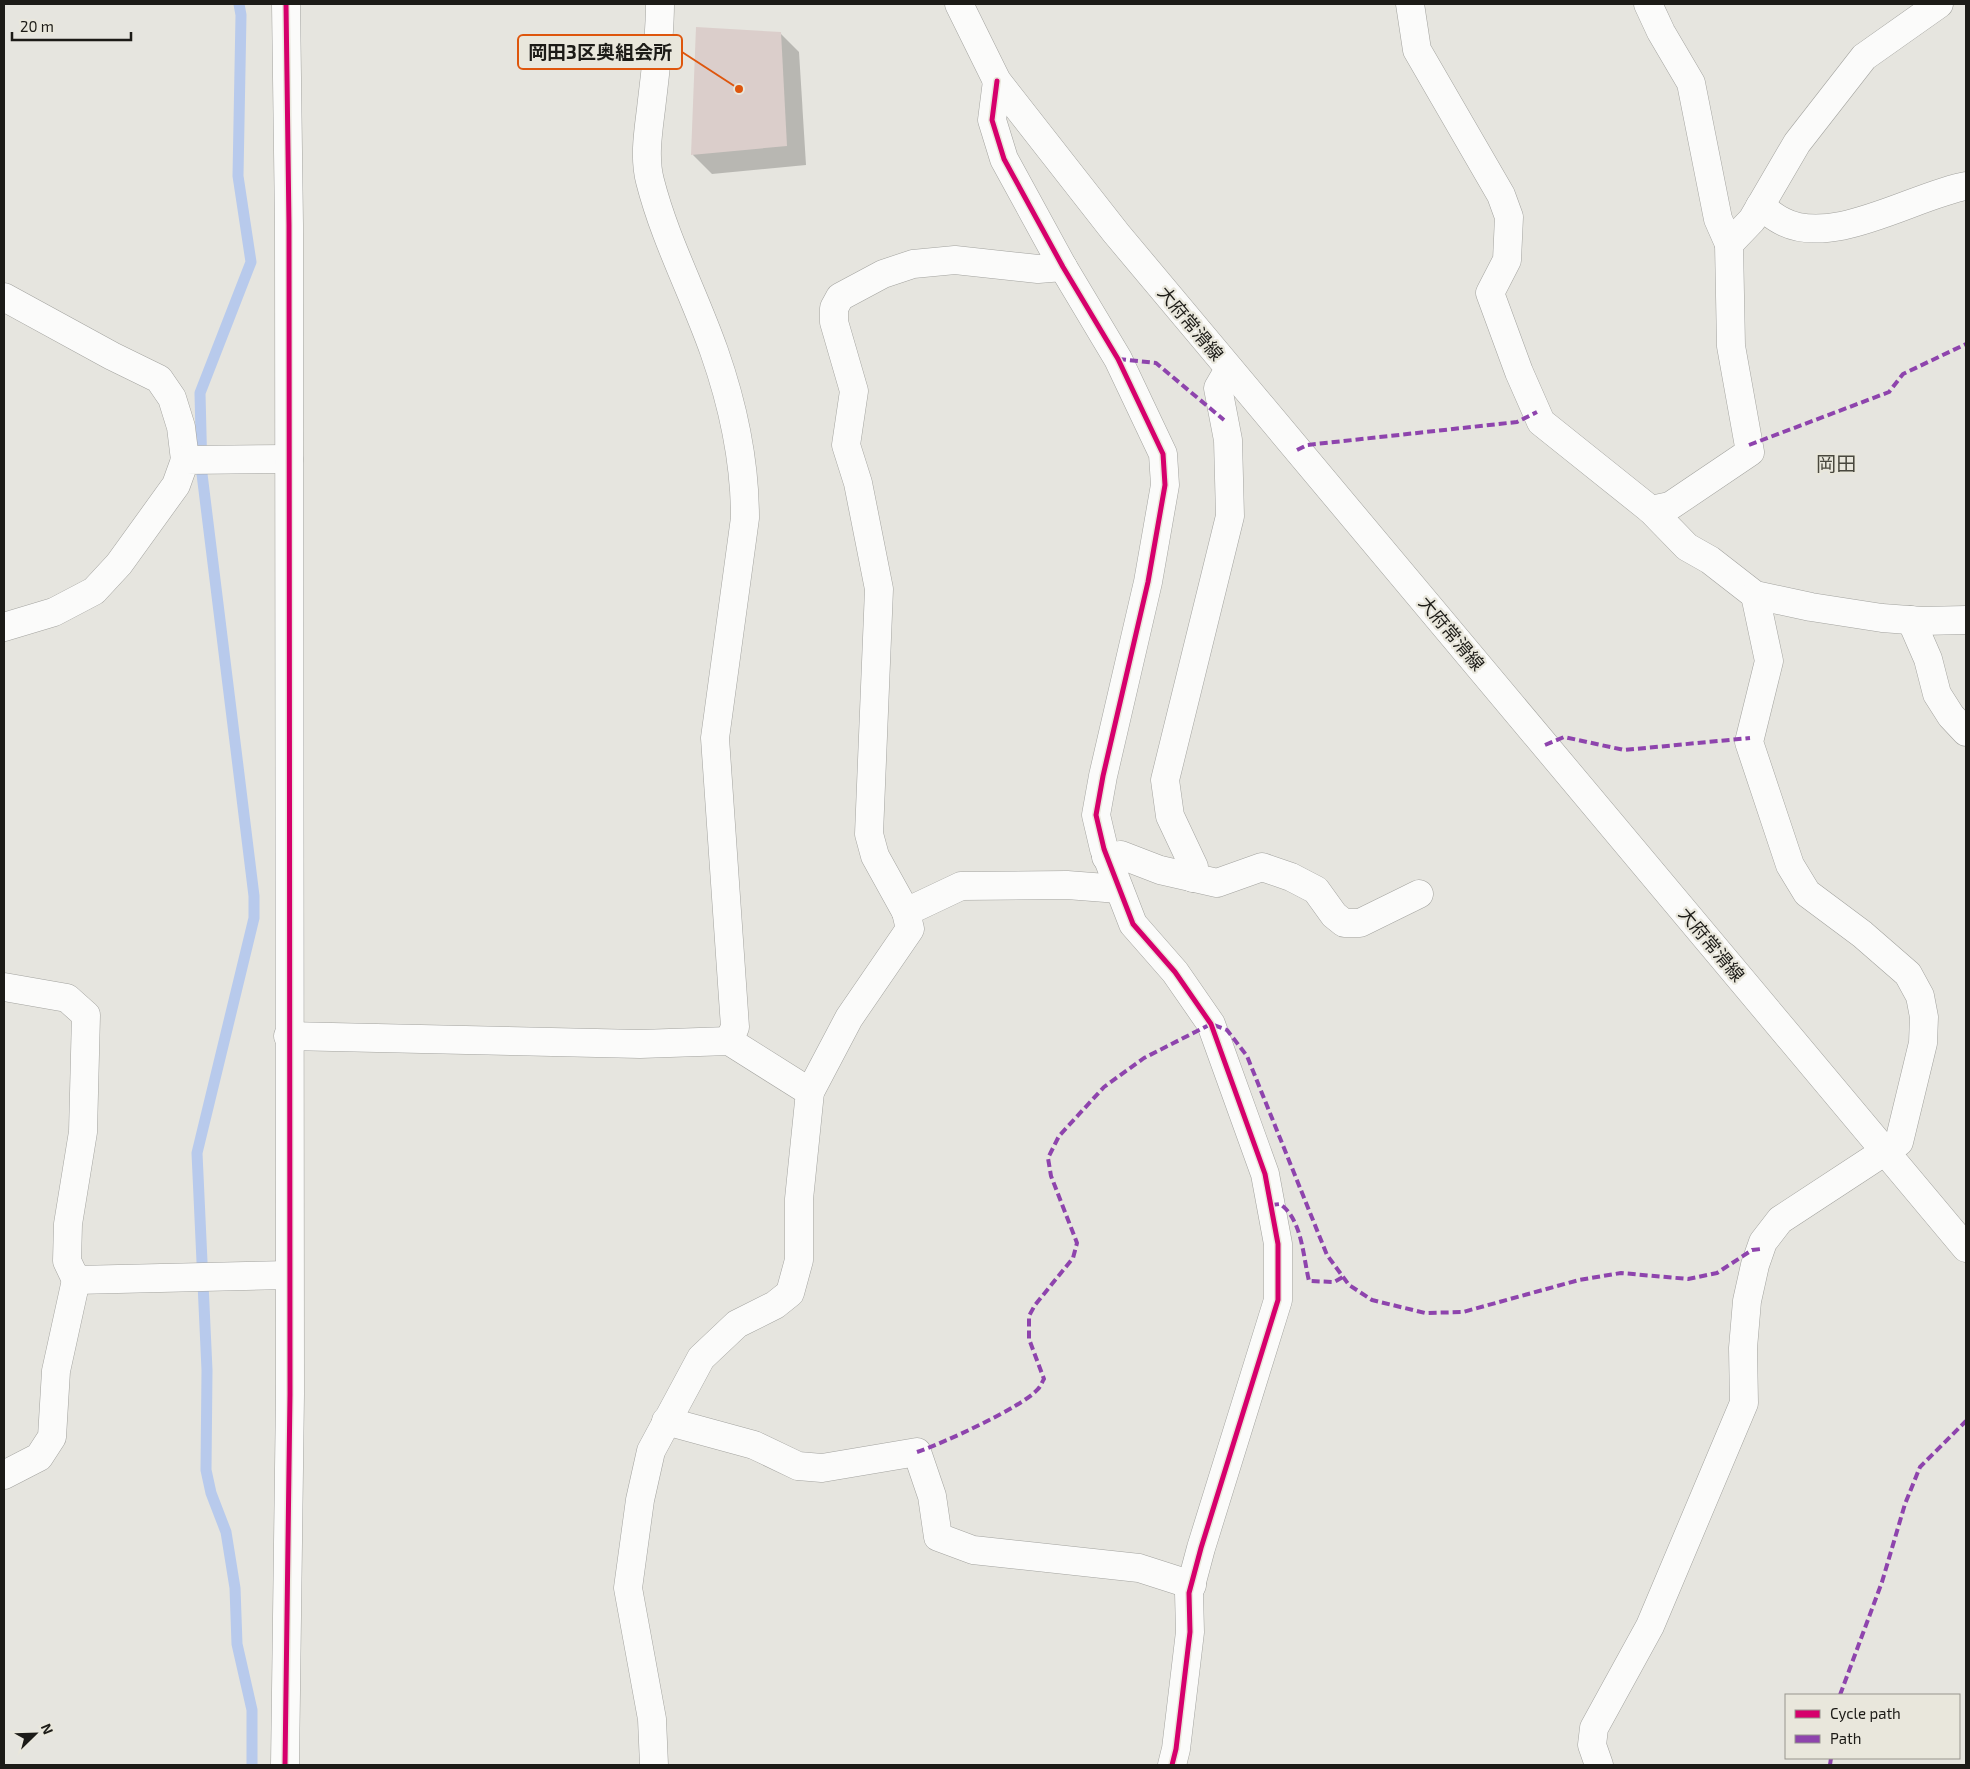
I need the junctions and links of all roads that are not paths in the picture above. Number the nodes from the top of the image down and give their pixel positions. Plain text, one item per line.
1 (286, 4) edge
2 (660, 4) edge
3 (959, 4) edge
4 (1410, 4) edge
5 (1648, 4) edge
6 (1939, 4) edge
7 (998, 82) junction
8 (1966, 186) edge
9 (1760, 206) junction
10 (1729, 244) junction
11 (1063, 267) junction
12 (4, 298) edge
13 (1229, 368) junction
14 (289, 459) junction
15 (184, 460) junction
16 (1651, 510) junction
17 (1755, 595) junction
18 (1911, 620) junction
19 (1966, 620) edge
20 (4, 627) edge
21 (1966, 732) edge
22 (1106, 857) junction
23 (1193, 878) junction
24 (1119, 889) junction
25 (1419, 894) dead end
26 (906, 912) junction
27 (4, 987) edge
28 (288, 1036) junction
29 (729, 1041) junction
30 (810, 1092) junction
31 (1886, 1153) junction
32 (1966, 1248) edge
33 (290, 1275) junction
34 (76, 1280) junction
35 (666, 1421) junction
36 (4, 1475) edge
37 (1192, 1584) junction
38 (285, 1765) edge
39 (654, 1765) edge
40 (1172, 1765) edge
41 (1599, 1765) edge

1 - 14 street
2 - 29 street
3 - 7 street, 大府常滑線
4 - 16 street
5 - 10 street
6 - 9 street
7 - 11 street
7 - 13 street, 大府常滑線
8 - 9 street
9 - 10 street
10 - 16 street
11 - 22 street
11 - 26 street
12 - 15 street
13 - 23 street
13 - 31 street, 大府常滑線
14 - 15 street
14 - 28 street
15 - 20 street
16 - 17 street
17 - 18 street
17 - 31 street
18 - 19 street
18 - 21 street
22 - 23 street
22 - 24 street
23 - 25 street
24 - 26 street
24 - 37 street
26 - 30 street
27 - 34 street
28 - 29 street
28 - 33 street
29 - 30 street
30 - 35 street
31 - 32 street, 大府常滑線
31 - 41 street
33 - 34 street
33 - 38 street
34 - 36 street
35 - 37 street
35 - 39 street
37 - 40 street

